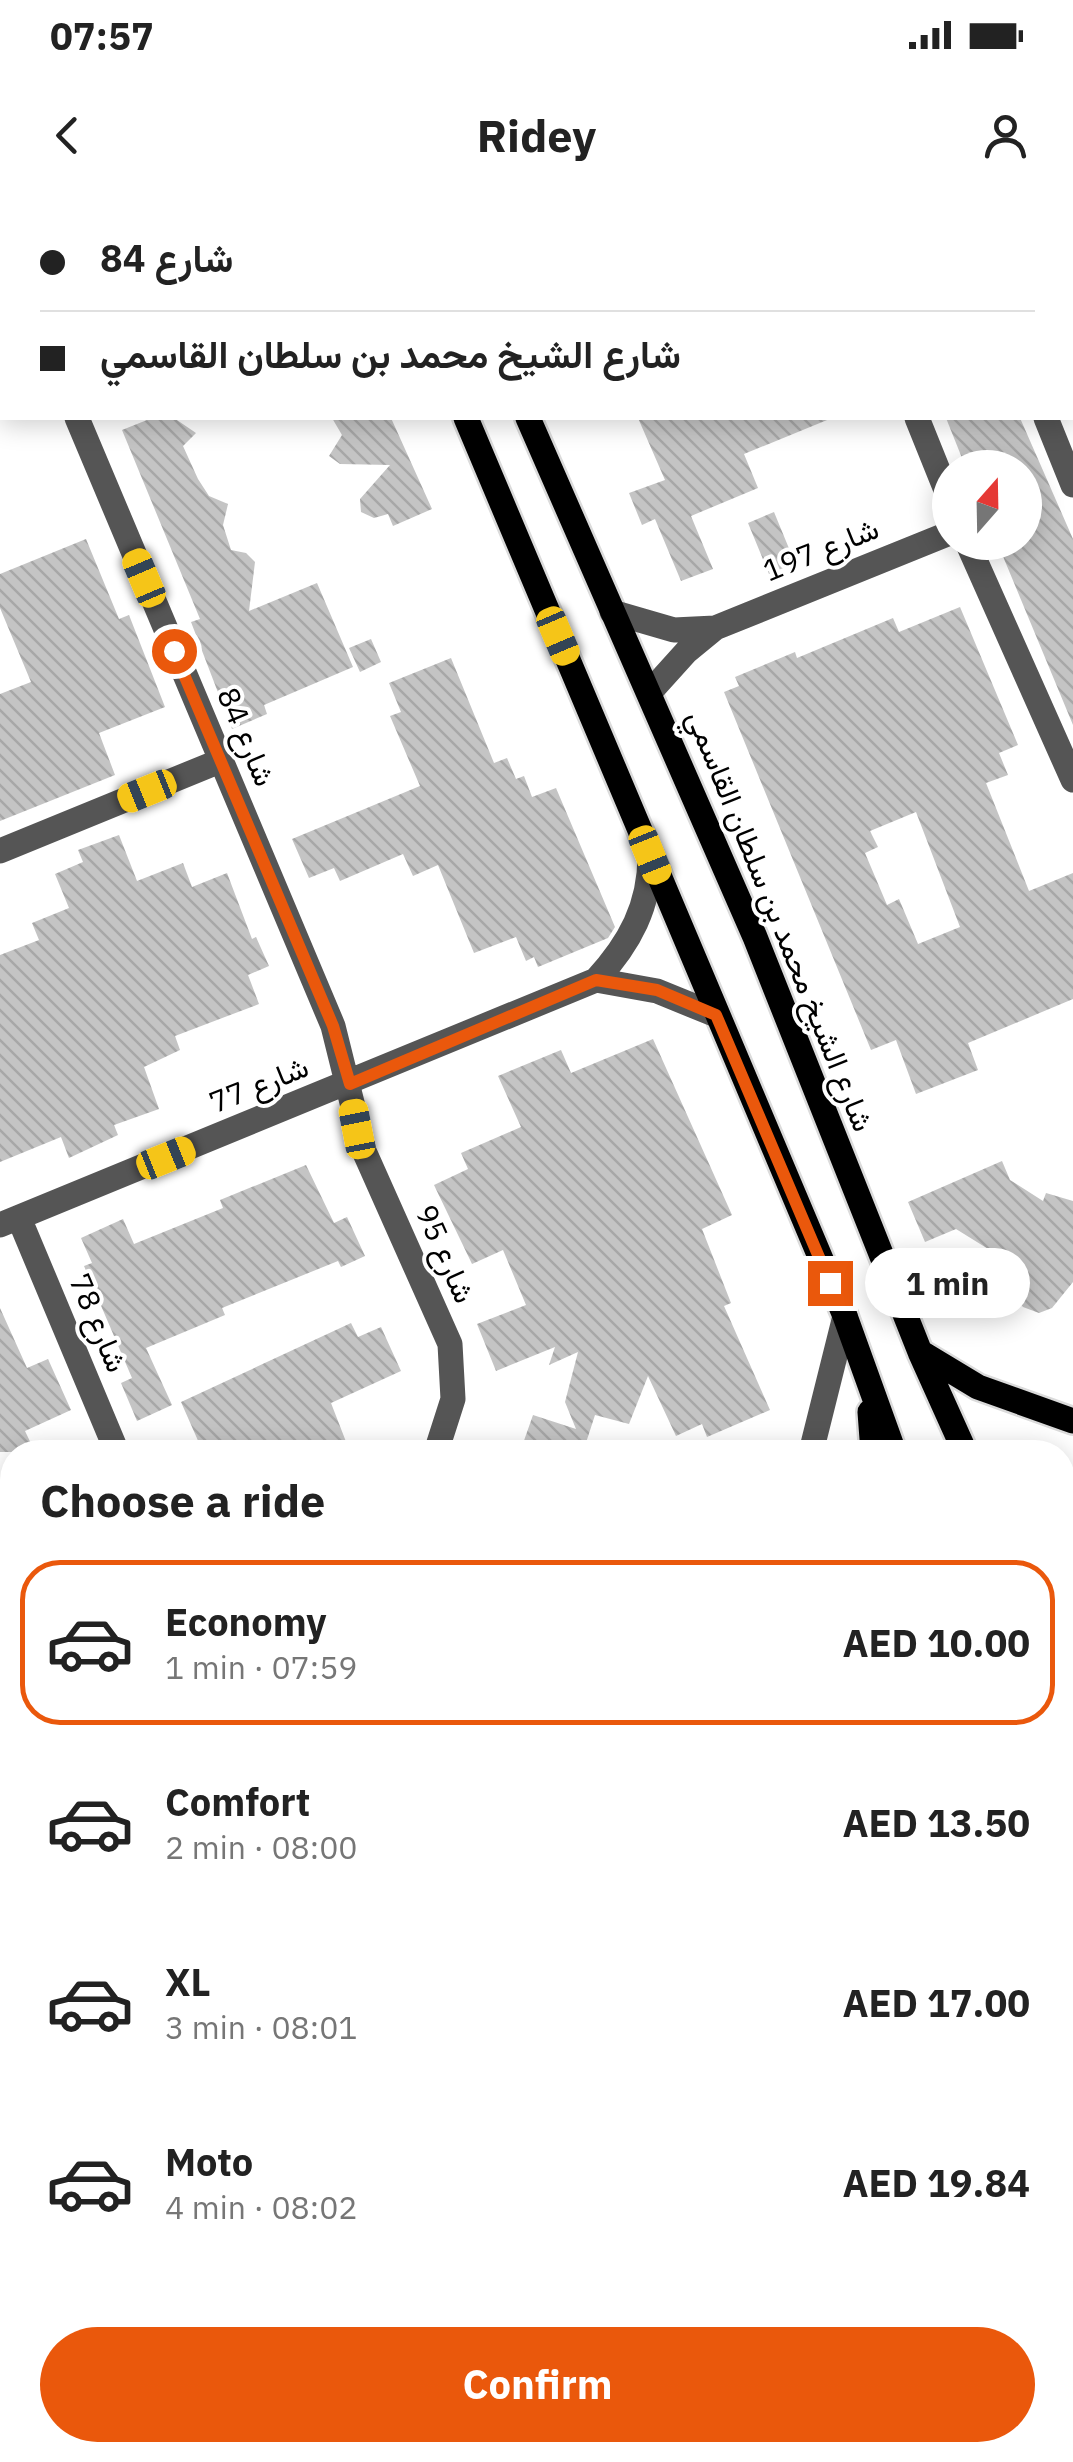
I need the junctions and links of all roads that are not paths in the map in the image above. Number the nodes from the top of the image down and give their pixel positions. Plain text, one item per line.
1 (79, 420) edge
2 (467, 420) edge
3 (529, 420) edge
4 (919, 420) edge
5 (1047, 420) edge
6 (932, 454) edge
7 (1073, 484) edge
8 (932, 540) edge
9 (975, 560) edge
10 (612, 612) junction
11 (716, 628) junction
12 (650, 692) junction
13 (220, 761) junction
14 (1070, 765) edge
15 (0, 851) edge
16 (650, 855) junction
17 (596, 980) junction
18 (716, 1015) junction
19 (350, 1084) junction
20 (10, 1221) edge
21 (845, 1316) junction
22 (920, 1352) junction
23 (868, 1382) junction
24 (1073, 1421) edge
25 (111, 1440) edge
26 (440, 1440) edge
27 (814, 1440) edge
28 (871, 1440) edge
29 (890, 1440) edge
30 (960, 1440) edge

1 - 13 street, شارع 84
2 - 16 main road
3 - 10 main road, شارع الشيخ محمد بن سلطان القاسمي
4 - 6 street
5 - 7 street
8 - 11 street, شارع 197
9 - 14 street
10 - 11 street
10 - 12 main road, شارع الشيخ محمد بن سلطان القاسمي
11 - 12 street
12 - 22 main road, شارع الشيخ محمد بن سلطان القاسمي
13 - 15 street
13 - 19 street, شارع 84
16 - 17 street, شارع 77
16 - 18 main road
17 - 18 street
17 - 19 street, شارع 77
18 - 21 main road
19 - 20 street, شارع 77
19 - 26 street, شارع 95
20 - 25 street, شارع 78
21 - 23 main road
21 - 27 street
22 - 24 main road
22 - 30 main road, شارع الشيخ محمد بن سلطان القاسمي
23 - 28 main road
23 - 29 main road

